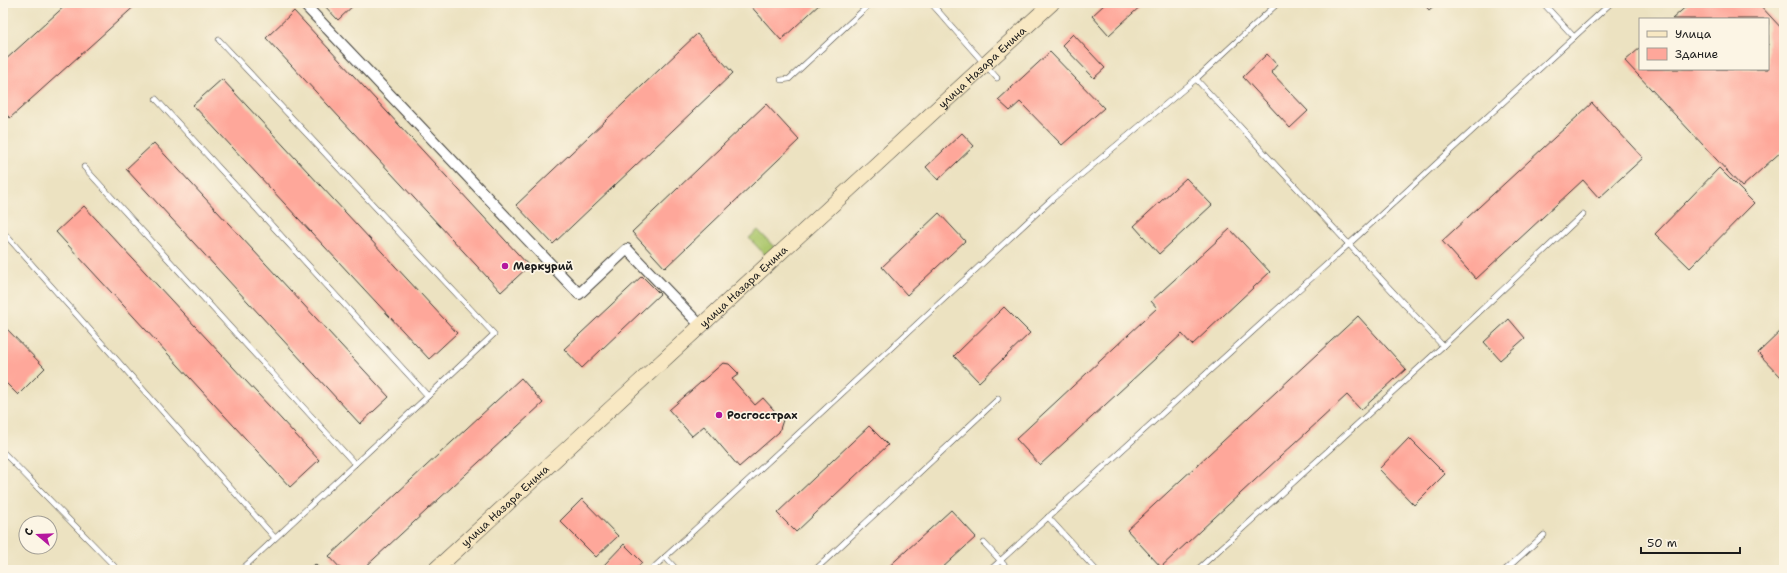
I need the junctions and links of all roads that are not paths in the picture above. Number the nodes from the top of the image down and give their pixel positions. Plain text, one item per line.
1 (304, 3) edge
2 (871, 3) edge
3 (931, 3) edge
4 (1052, 3) edge
5 (1278, 3) edge
6 (1543, 3) edge
7 (1611, 3) edge
8 (1574, 37) junction
9 (219, 40) dead end
10 (986, 64) junction
11 (997, 78) dead end
12 (1196, 78) junction
13 (782, 80) dead end
14 (156, 99) dead end
15 (84, 167) dead end
16 (1583, 214) dead end
17 (4, 233) edge
18 (1349, 244) junction
19 (701, 326) junction
20 (1443, 346) junction
21 (428, 396) junction
22 (998, 399) dead end
23 (3, 452) edge
24 (355, 464) junction
25 (1048, 517) junction
26 (1544, 535) dead end
27 (275, 538) junction
28 (984, 543) dead end
29 (665, 557) junction
30 (1000, 560) junction
31 (118, 570) edge
32 (241, 570) edge
33 (435, 570) edge
34 (651, 570) edge
35 (677, 570) edge
36 (815, 570) edge
37 (990, 570) edge
38 (1009, 570) edge
39 (1096, 570) edge
40 (1197, 570) edge
41 (1505, 570) edge

1 - 19 street
2 - 13 lane
3 - 10 lane
4 - 10 main road, улица Назара Енина
5 - 12 lane
6 - 8 lane
7 - 8 lane
8 - 18 lane
9 - 21 lane
10 - 11 lane
10 - 19 main road, улица Назара Енина
12 - 18 lane
12 - 29 lane
14 - 21 lane
15 - 24 lane
16 - 20 lane
17 - 27 lane
18 - 20 lane
18 - 25 lane
19 - 33 main road, улица Назара Енина
20 - 40 lane
21 - 24 lane
22 - 36 lane
23 - 31 lane
24 - 27 lane
25 - 30 lane
25 - 39 lane
26 - 41 lane
27 - 32 lane
28 - 30 lane
29 - 34 lane
29 - 35 lane
30 - 37 lane
30 - 38 lane

